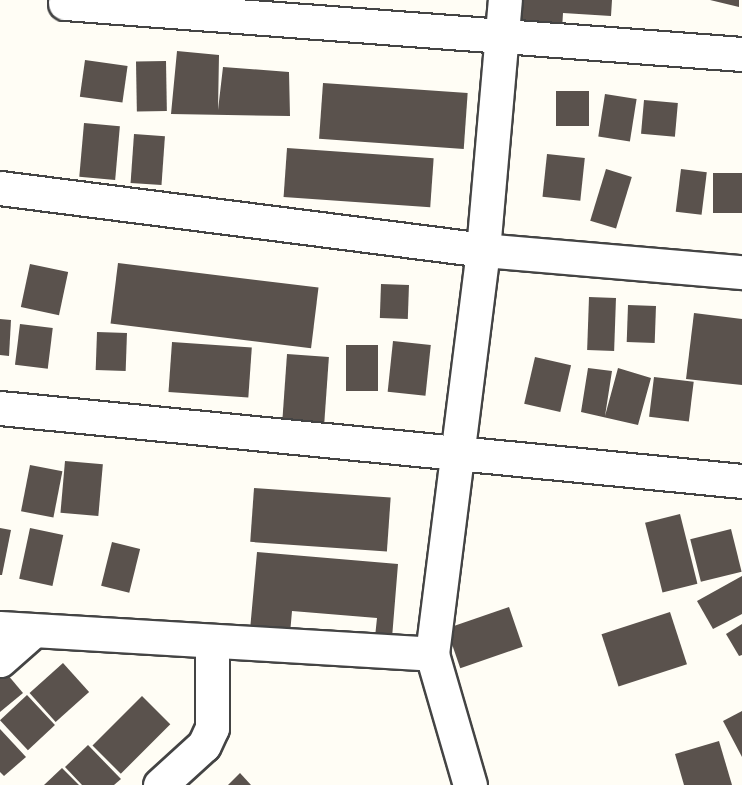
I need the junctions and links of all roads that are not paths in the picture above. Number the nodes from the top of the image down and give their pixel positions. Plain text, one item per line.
1 (505, 0) edge
2 (65, 3) dead end
3 (250, 9) edge
4 (499, 37) junction
5 (742, 54) edge
6 (0, 188) edge
7 (483, 250) junction
8 (742, 272) edge
9 (0, 408) edge
10 (459, 451) junction
11 (742, 482) edge
12 (0, 628) edge
13 (32, 632) junction
14 (212, 645) junction
15 (432, 654) junction
16 (0, 660) edge
17 (160, 785) edge
18 (471, 785) edge

1 - 4 street
2 - 3 street
3 - 4 street
4 - 5 street
4 - 7 street
6 - 7 street
7 - 8 street
7 - 10 street
9 - 10 street
10 - 11 street
10 - 15 street
12 - 13 street
13 - 14 street
13 - 16 street
14 - 15 street
14 - 17 street
15 - 18 street

